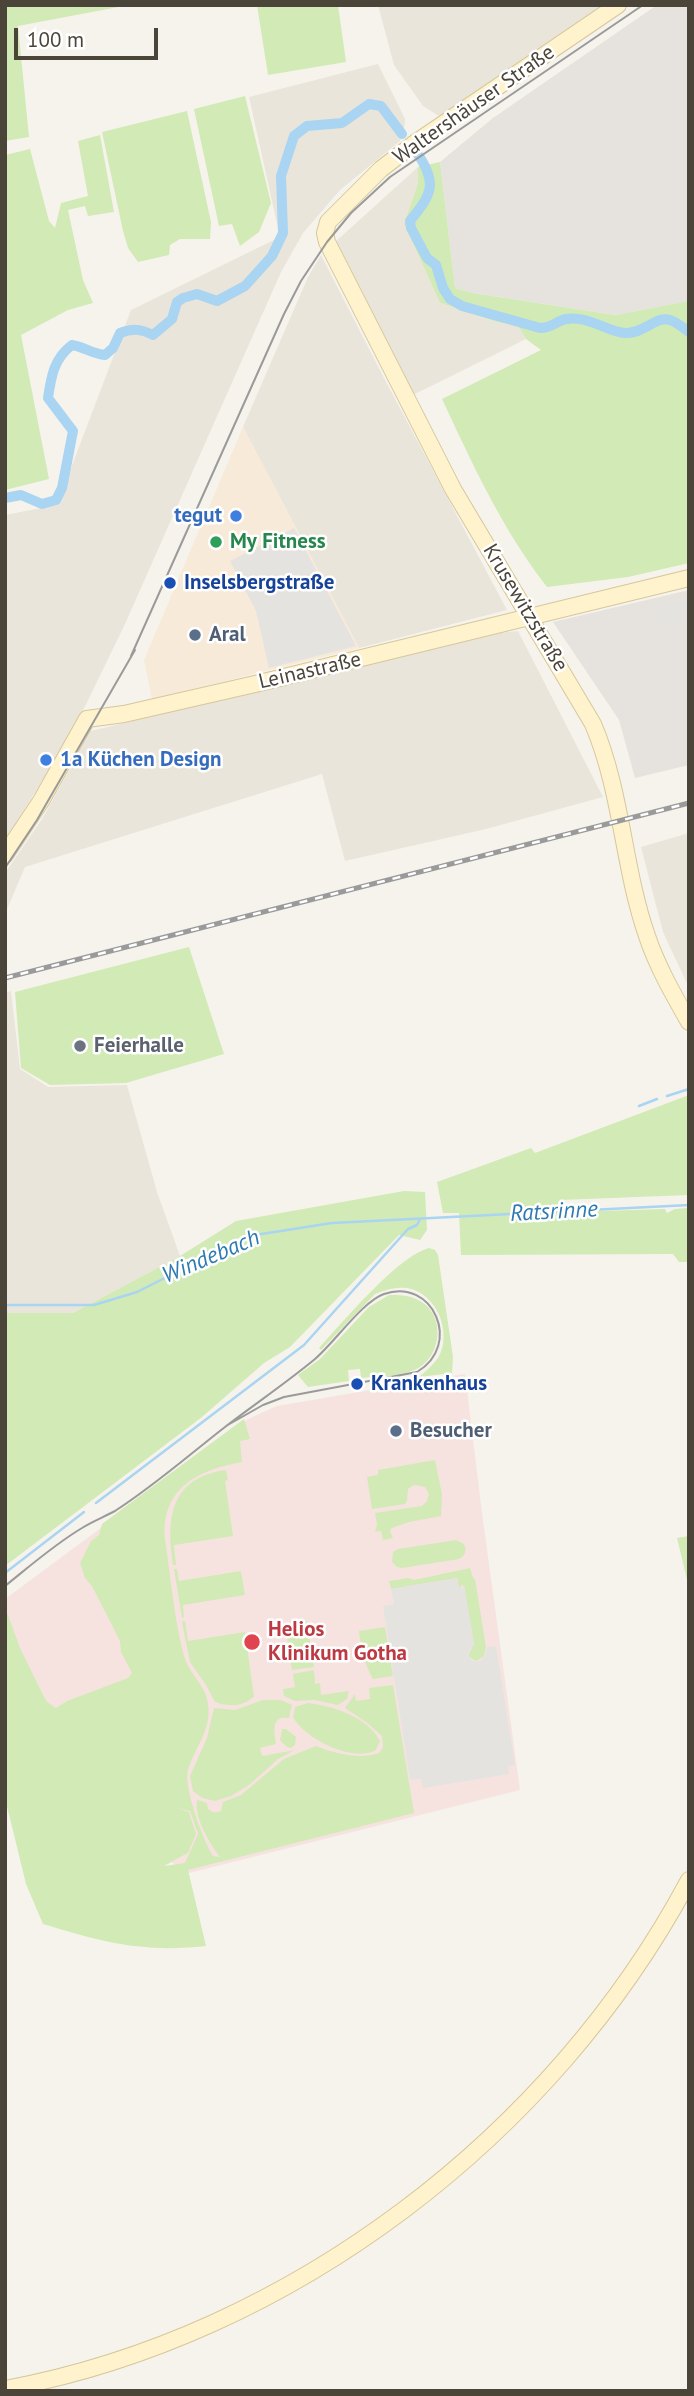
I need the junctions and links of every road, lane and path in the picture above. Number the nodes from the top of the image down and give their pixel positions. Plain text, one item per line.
1 (618, 5) edge
2 (336, 213) joint
3 (689, 578) edge
4 (530, 616) junction
5 (5, 855) edge
6 (689, 1022) edge
7 (689, 1880) edge
8 (5, 2389) edge

1 - 2 main road, Waltershäuser Straße
2 - 4 main road, Krusewitzstraße
3 - 4 main road, Leinastraße
4 - 5 main road, Leinastraße
4 - 6 main road, Krusewitzstraße
7 - 8 main road

